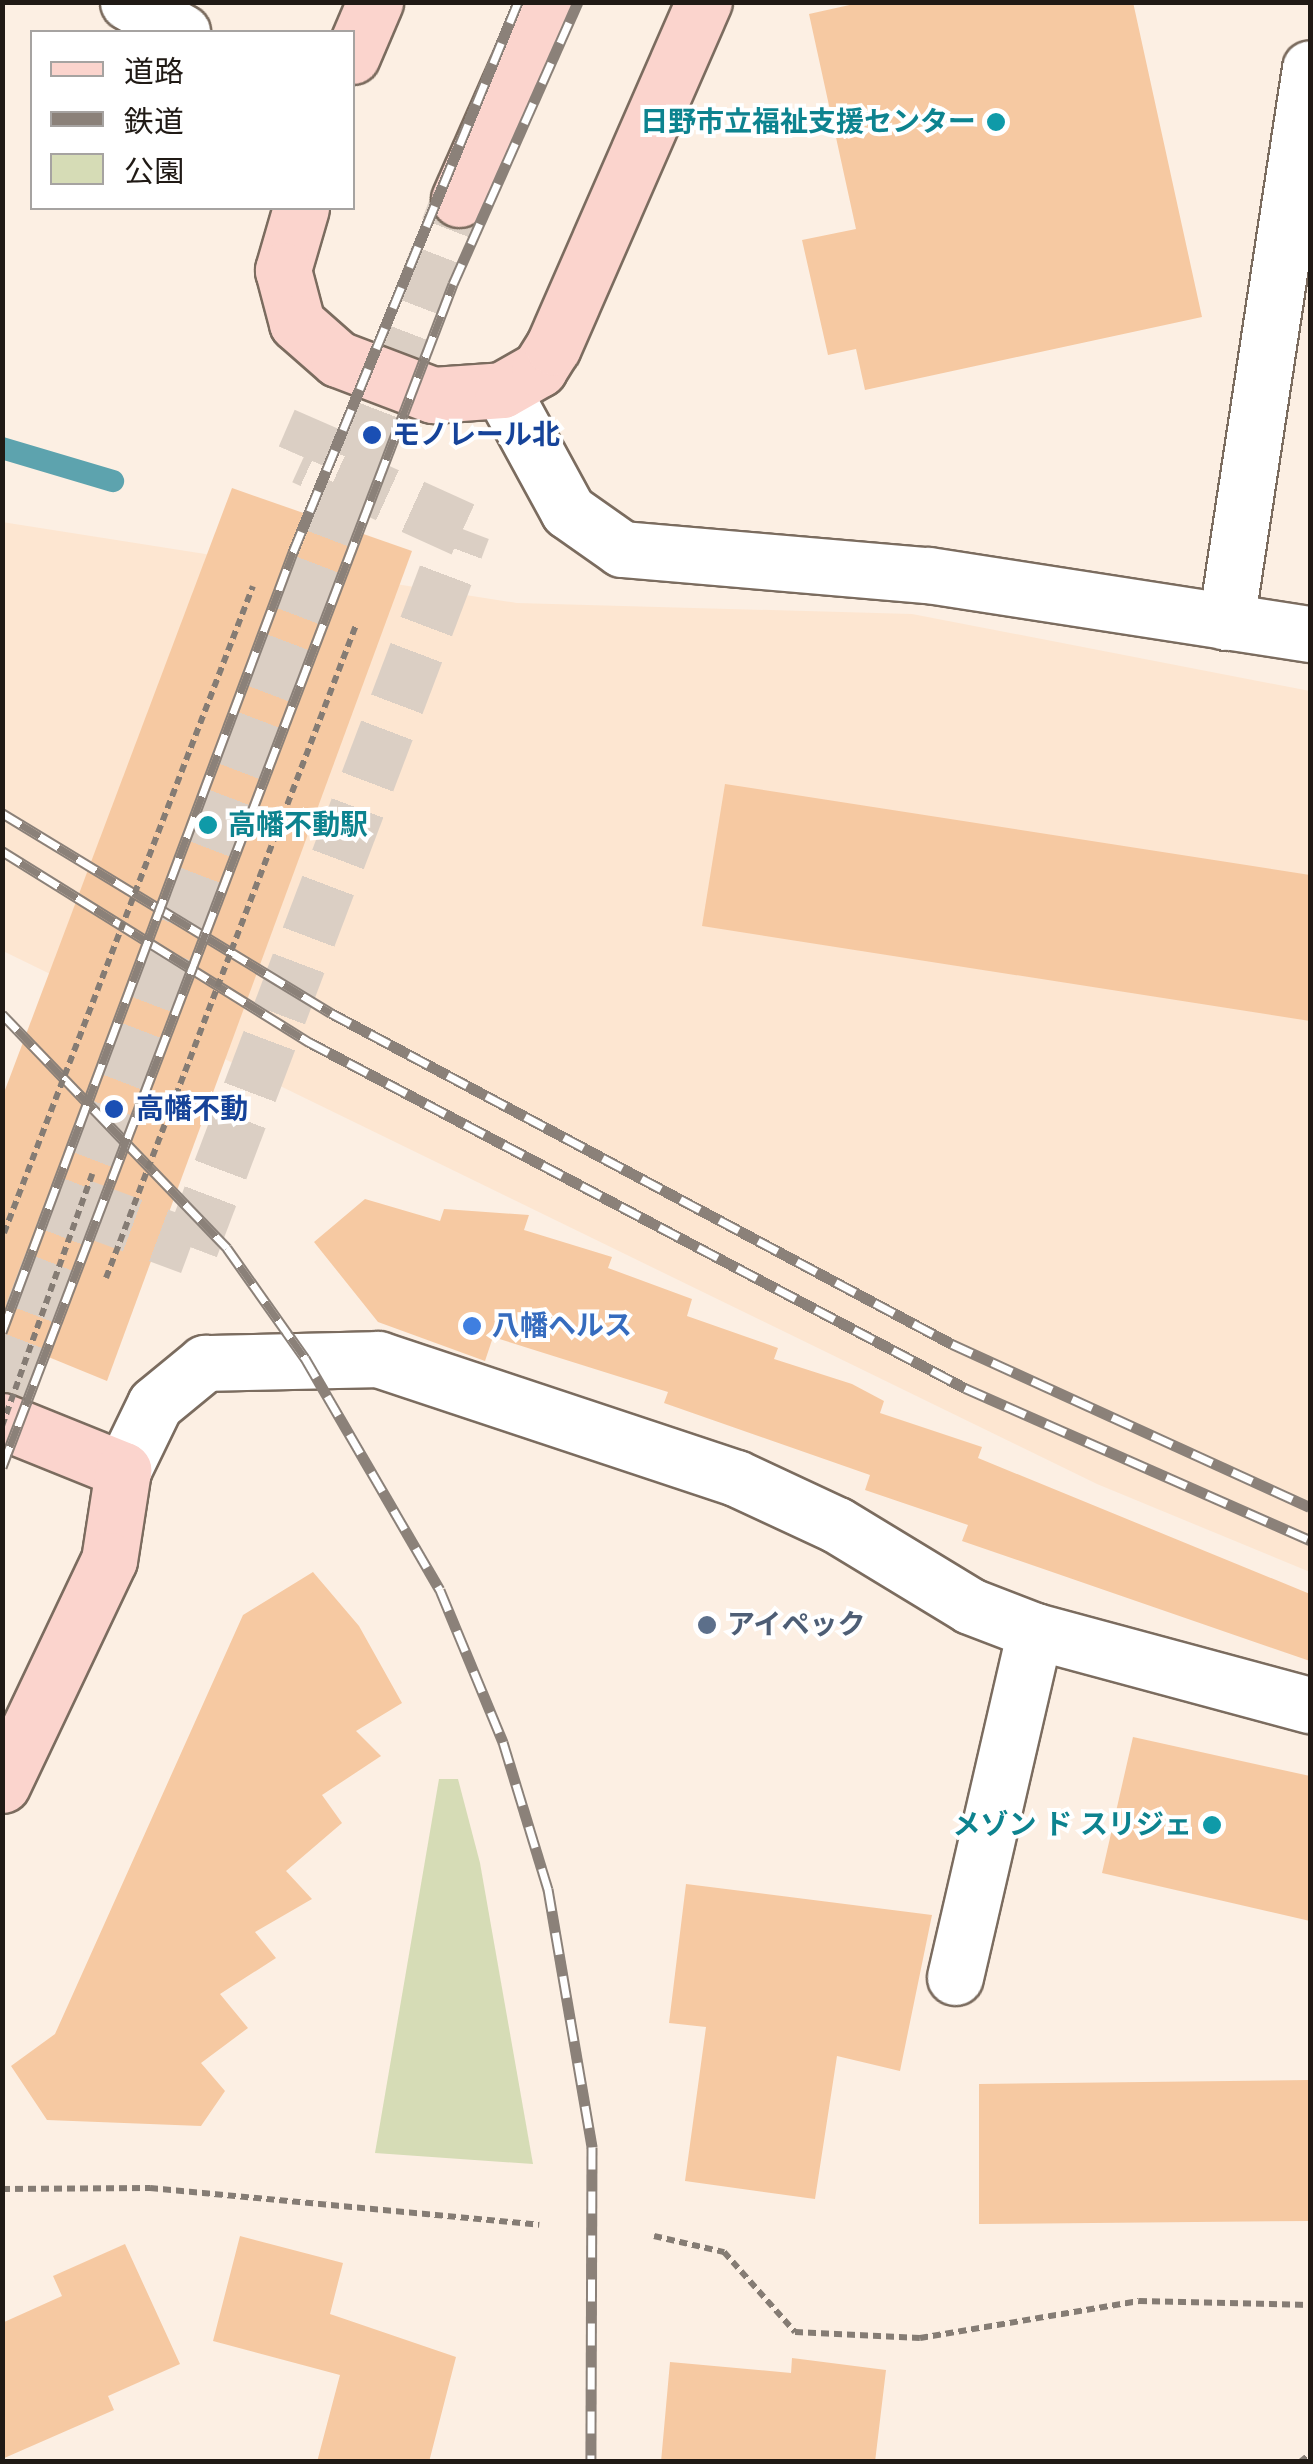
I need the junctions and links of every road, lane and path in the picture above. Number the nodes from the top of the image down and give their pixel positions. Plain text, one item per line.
1 (128, 2) edge
2 (375, 2) edge
3 (546, 2) edge
4 (704, 2) edge
5 (178, 30) edge
6 (355, 49) edge
7 (1310, 68) edge
8 (460, 199) tunnel mouth
9 (300, 210) edge
10 (502, 390) junction
11 (254, 586) dead end
12 (1226, 622) junction
13 (356, 626) dead end
14 (1310, 634) edge
15 (92, 1174) dead end
16 (4, 1233) edge
17 (106, 1278) dead end
18 (2, 1424) edge
19 (123, 1470) junction
20 (1035, 1631) junction
21 (1310, 1705) edge
22 (2, 1785) edge
23 (955, 1977) dead end
24 (2, 2188) edge
25 (539, 2226) dead end
26 (654, 2236) dead end
27 (1310, 2305) edge
28 (1310, 2454) edge
29 (1300, 2462) edge

1 - 5 street
2 - 6 main road
3 - 8 main road
4 - 10 main road
7 - 12 street
9 - 10 main road
10 - 12 street
11 - 16 path, bridge
12 - 14 street
13 - 17 path, bridge
15 - 18 path, bridge
18 - 19 main road
19 - 20 street
19 - 22 main road
20 - 21 street
20 - 23 street
24 - 25 path
26 - 27 path
28 - 29 path

